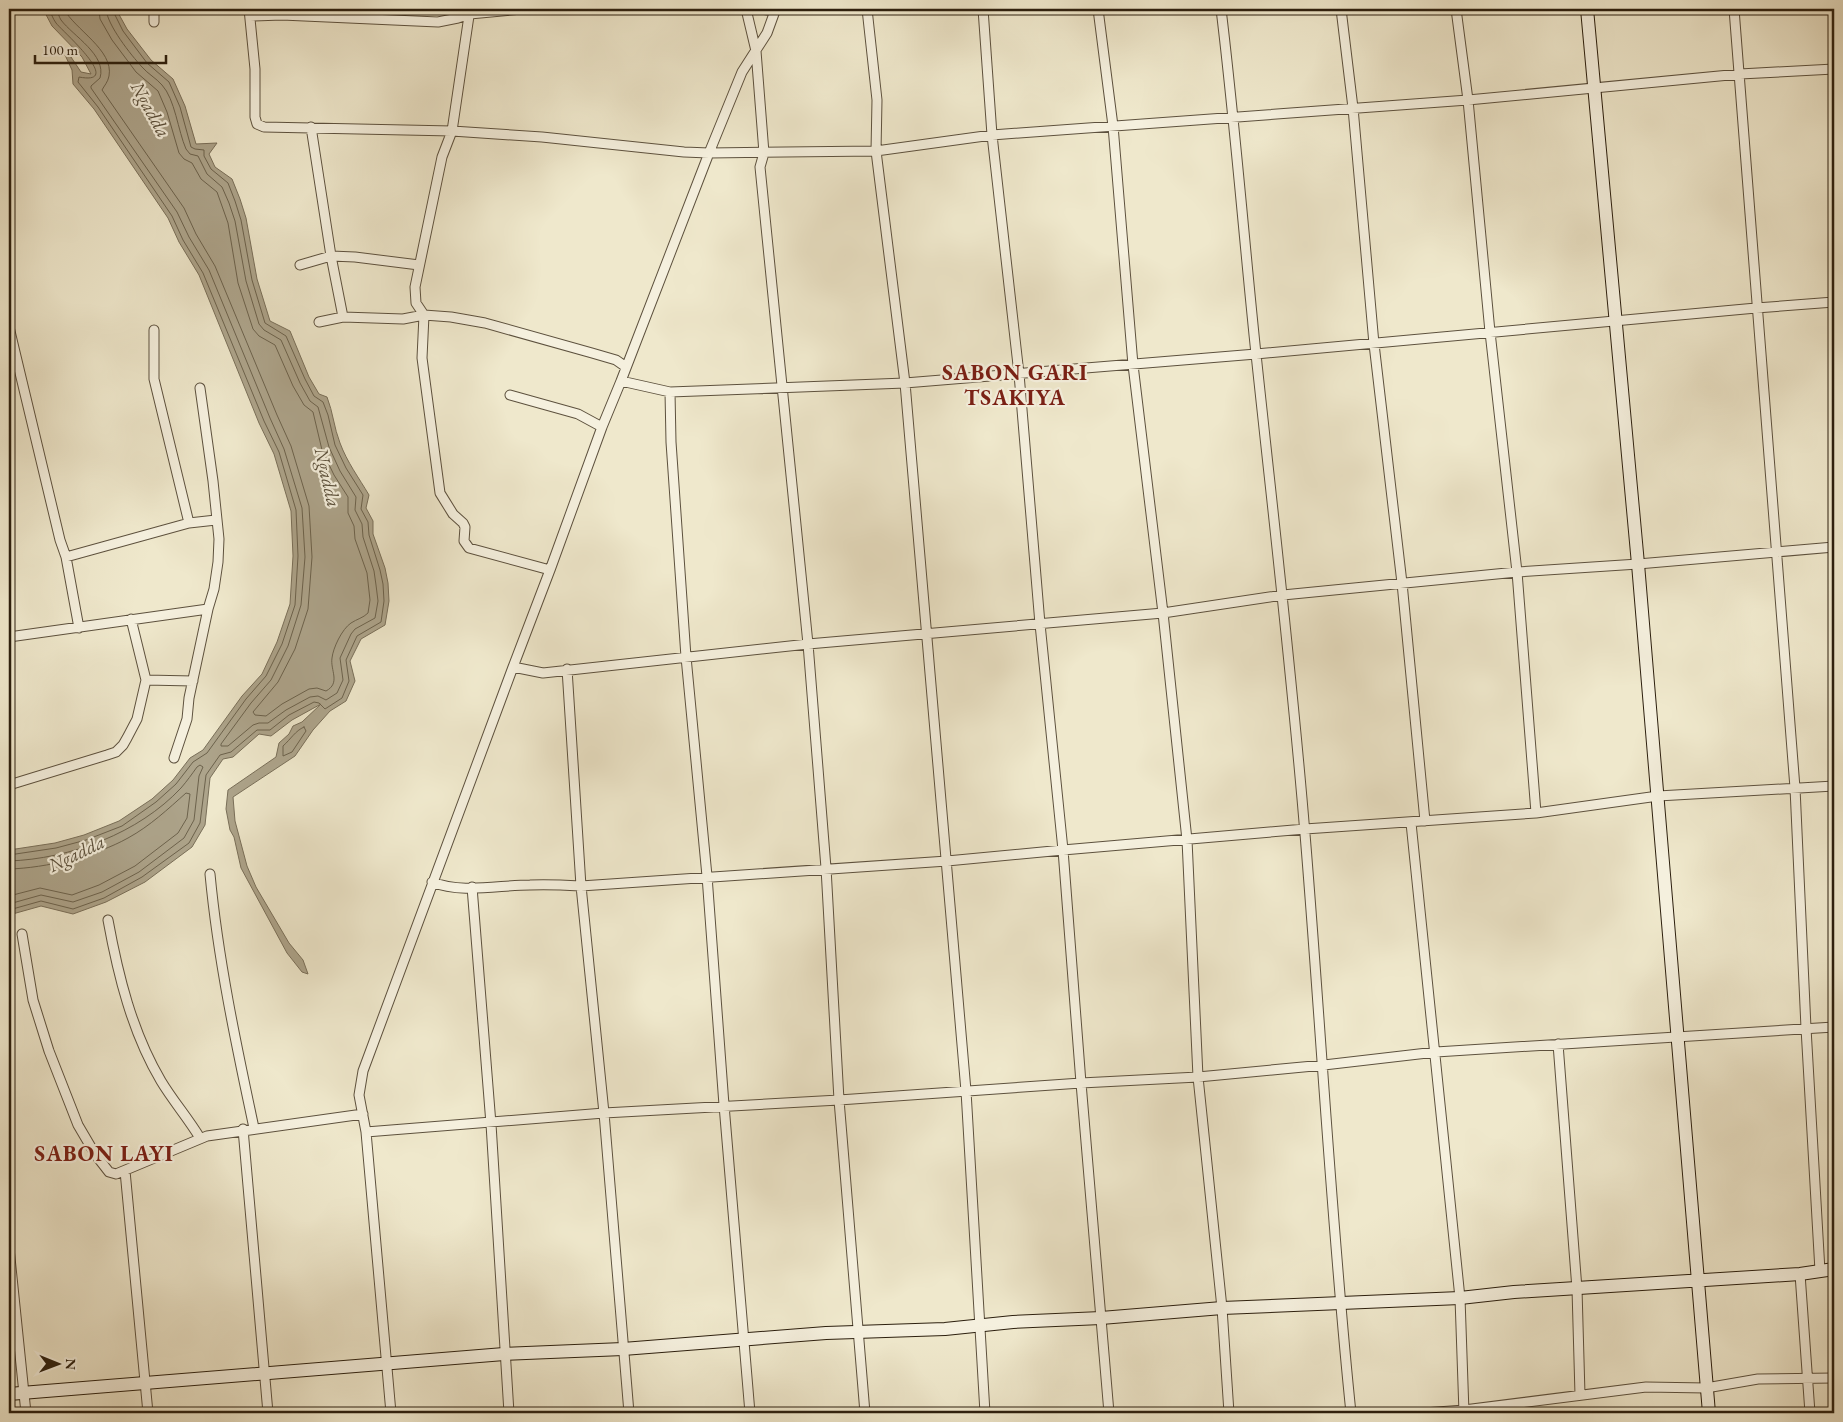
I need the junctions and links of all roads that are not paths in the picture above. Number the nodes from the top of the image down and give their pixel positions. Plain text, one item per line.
1 (154, 9) edge
2 (522, 9) edge
3 (746, 9) edge
4 (760, 9) edge
5 (867, 9) edge
6 (982, 9) edge
7 (1098, 9) edge
8 (1221, 9) edge
9 (1341, 9) edge
10 (1456, 9) edge
11 (1587, 9) edge
12 (1734, 9) edge
13 (776, 10) edge
14 (470, 11) edge
15 (250, 12) edge
16 (154, 22) dead end
17 (756, 51) junction
18 (1834, 69) edge
19 (1740, 74) junction
20 (1593, 87) junction
21 (1468, 100) junction
22 (1353, 108) junction
23 (1234, 118) junction
24 (1113, 126) junction
25 (311, 127) junction
26 (452, 131) junction
27 (992, 135) junction
28 (876, 150) junction
29 (764, 152) junction
30 (709, 153) junction
31 (331, 256) junction
32 (300, 265) dead end
33 (419, 265) junction
34 (1834, 302) edge
35 (1756, 308) junction
36 (424, 315) junction
37 (343, 318) junction
38 (1614, 321) junction
39 (319, 322) dead end
40 (9, 327) edge
41 (154, 330) dead end
42 (1490, 332) junction
43 (1374, 344) junction
44 (1256, 354) junction
45 (1133, 365) junction
46 (626, 367) junction
47 (1018, 374) junction
48 (621, 381) junction
49 (905, 383) junction
50 (200, 388) dead end
51 (781, 388) junction
52 (670, 392) junction
53 (510, 395) dead end
54 (602, 427) junction
55 (216, 520) junction
56 (190, 522) junction
57 (1834, 547) edge
58 (1777, 552) junction
59 (66, 557) junction
60 (1638, 564) junction
61 (550, 570) junction
62 (1517, 572) junction
63 (1402, 583) junction
64 (1283, 595) junction
65 (208, 609) junction
66 (1164, 613) junction
67 (131, 619) junction
68 (1040, 624) junction
69 (79, 628) junction
70 (927, 633) junction
71 (9, 637) edge
72 (808, 644) junction
73 (686, 657) junction
74 (513, 668) junction
75 (567, 669) junction
76 (146, 680) junction
77 (193, 681) junction
78 (174, 758) dead end
79 (9, 785) edge
80 (1834, 786) edge
81 (1795, 788) junction
82 (1658, 796) junction
83 (1536, 813) junction
84 (1425, 821) junction
85 (1411, 823) junction
86 (1305, 830) junction
87 (1187, 840) junction
88 (1063, 850) junction
89 (946, 861) junction
90 (826, 868) junction
91 (210, 874) dead end
92 (707, 876) junction
93 (432, 882) junction
94 (581, 886) junction
95 (472, 887) junction
96 (108, 920) dead end
97 (22, 934) dead end
98 (1834, 1027) edge
99 (1806, 1028) junction
100 (1677, 1036) junction
101 (1558, 1044) junction
102 (1436, 1052) junction
103 (1324, 1065) junction
104 (1198, 1076) junction
105 (1081, 1083) junction
106 (966, 1091) junction
107 (839, 1100) junction
108 (724, 1106) junction
109 (604, 1113) junction
110 (362, 1114) junction
111 (491, 1124) junction
112 (254, 1128) junction
113 (243, 1130) junction
114 (366, 1132) junction
115 (200, 1138) junction
116 (125, 1171) junction
117 (9, 1248) edge
118 (1834, 1269) edge
119 (1820, 1271) junction
120 (1800, 1274) junction
121 (1698, 1280) junction
122 (1577, 1289) junction
123 (1460, 1298) junction
124 (1340, 1302) junction
125 (1222, 1308) junction
126 (1101, 1318) junction
127 (980, 1325) junction
128 (858, 1332) junction
129 (745, 1339) junction
130 (623, 1349) junction
131 (504, 1354) junction
132 (385, 1363) junction
133 (264, 1374) junction
134 (1808, 1378) junction
135 (1834, 1378) edge
136 (145, 1384) junction
137 (1706, 1388) junction
138 (24, 1392) junction
139 (9, 1394) edge
140 (1580, 1395) junction
141 (1464, 1412) edge
142 (26, 1413) edge
143 (148, 1413) edge
144 (268, 1413) edge
145 (391, 1413) edge
146 (509, 1413) edge
147 (629, 1413) edge
148 (750, 1413) edge
149 (864, 1413) edge
150 (986, 1413) edge
151 (1109, 1413) edge
152 (1229, 1413) edge
153 (1351, 1413) edge
154 (1424, 1413) edge
155 (1709, 1413) edge
156 (1810, 1413) edge

1 - 16 street
2 - 14 street
3 - 17 street
4 - 13 street
5 - 28 street
6 - 27 street
7 - 24 street
8 - 23 street
9 - 22 street
10 - 21 street
11 - 20 main road
12 - 19 street
13 - 17 street
14 - 15 street
14 - 26 street
15 - 25 street
17 - 29 street
17 - 30 street
18 - 19 street
19 - 20 street
19 - 35 street
20 - 21 street
20 - 38 main road
21 - 22 street
21 - 42 street
22 - 23 street
22 - 43 street
23 - 24 street
23 - 44 street
24 - 27 street
24 - 45 street
25 - 26 street
25 - 31 street
26 - 30 street
26 - 33 street
27 - 28 street
27 - 47 street
28 - 29 street
28 - 49 street
29 - 30 street
29 - 51 street
30 - 46 street
31 - 32 street
31 - 33 street
31 - 37 street
33 - 36 street
34 - 35 street
35 - 38 street
35 - 58 street
36 - 37 street
36 - 46 street
36 - 61 street
37 - 39 street
38 - 42 street
38 - 60 main road
40 - 59 street
41 - 56 street
42 - 43 street
42 - 62 street
43 - 44 street
43 - 63 street
44 - 45 street
44 - 64 street
45 - 47 street
45 - 66 street
46 - 48 street
47 - 49 street
47 - 68 street
48 - 52 street
48 - 54 street
49 - 51 street
49 - 70 street
50 - 55 street
51 - 52 street
51 - 72 street
52 - 73 street
53 - 54 street
54 - 61 street
55 - 56 street
55 - 65 street
56 - 59 street
57 - 58 street
58 - 60 street
58 - 81 street
59 - 69 street
60 - 62 street
60 - 82 main road
61 - 74 street
62 - 63 street
62 - 83 street
63 - 64 street
63 - 84 street
64 - 66 street
64 - 86 street
65 - 67 street
65 - 77 street
66 - 68 street
66 - 87 street
67 - 69 street
67 - 76 street
68 - 70 street
68 - 88 street
69 - 71 street
70 - 72 street
70 - 89 street
72 - 73 street
72 - 90 street
73 - 75 street
73 - 92 street
74 - 75 street
74 - 93 street
75 - 94 street
76 - 77 street
76 - 79 street
77 - 78 street
80 - 81 street
81 - 82 street
81 - 99 street
82 - 83 street
82 - 100 main road
83 - 84 street
84 - 85 street
85 - 86 street
85 - 102 street
86 - 87 street
86 - 103 street
87 - 88 street
87 - 104 street
88 - 89 street
88 - 105 street
89 - 90 street
89 - 106 street
90 - 92 street
90 - 107 street
91 - 112 street
92 - 94 street
92 - 108 street
93 - 95 street
93 - 110 street
94 - 95 street
94 - 109 street
95 - 111 street
96 - 115 street
97 - 116 street
98 - 99 street
99 - 100 street
99 - 119 street
100 - 101 street
100 - 121 main road
101 - 102 street
101 - 122 street
102 - 103 street
102 - 123 street
103 - 104 street
103 - 124 street
104 - 105 street
104 - 125 street
105 - 106 street
105 - 126 street
106 - 107 street
106 - 127 street
107 - 108 street
107 - 128 street
108 - 109 street
108 - 129 street
109 - 111 street
109 - 130 street
110 - 112 street
110 - 114 street
111 - 114 street
111 - 131 street
112 - 113 street
113 - 115 street
113 - 133 street
114 - 132 street
115 - 116 street
116 - 136 street
117 - 138 street
118 - 119 main road
119 - 120 main road
120 - 121 main road
120 - 134 street
121 - 122 main road
121 - 137 main road
122 - 123 main road
122 - 140 street
123 - 124 main road
123 - 141 street
124 - 125 main road
124 - 153 street
125 - 126 main road
125 - 152 street
126 - 127 main road
126 - 151 street
127 - 128 main road
127 - 150 street
128 - 129 main road
128 - 149 street
129 - 130 main road
129 - 148 street
130 - 131 main road
130 - 147 street
131 - 132 main road
131 - 146 street
132 - 133 main road
132 - 145 street
133 - 136 main road
133 - 144 street
134 - 135 street
134 - 137 street
134 - 156 street
136 - 138 main road
136 - 143 street
137 - 140 street
137 - 155 main road
138 - 139 main road
138 - 142 street
140 - 141 street
141 - 154 street

